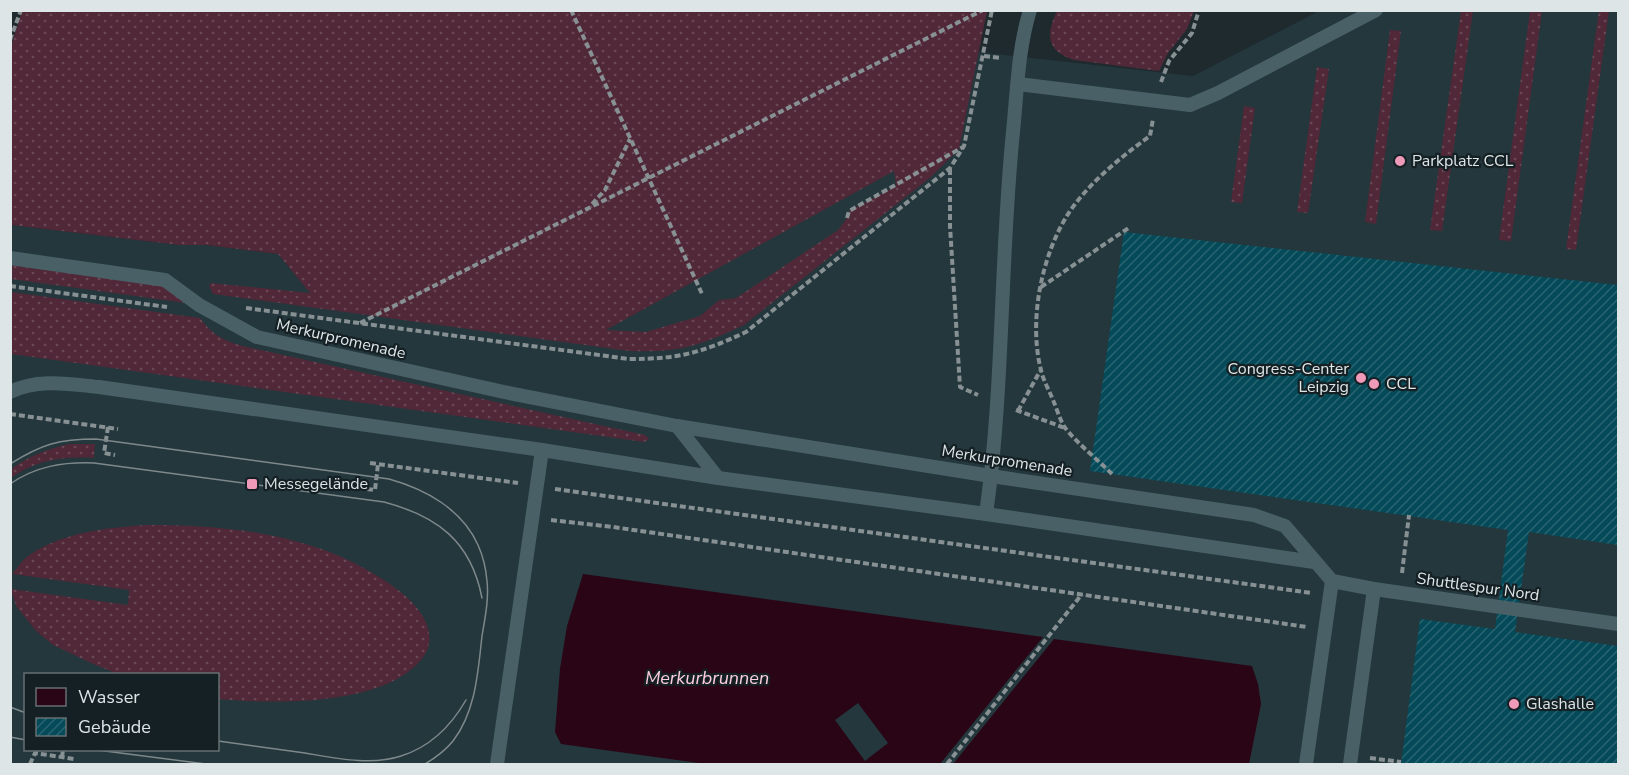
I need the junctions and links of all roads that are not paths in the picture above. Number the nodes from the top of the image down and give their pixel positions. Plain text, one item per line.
1 (1022, 10) edge
2 (1030, 10) edge
3 (1376, 10) edge
4 (1026, 25) junction
5 (1018, 84) junction
6 (10, 258) edge
7 (10, 392) edge
8 (677, 426) junction
9 (542, 450) junction
10 (991, 476) junction
11 (718, 478) junction
12 (986, 514) junction
13 (1314, 562) junction
14 (1332, 581) junction
15 (1374, 589) junction
16 (1618, 624) edge
17 (1351, 760) edge
18 (496, 765) edge
19 (1306, 765) edge

1 - 4 lane
2 - 4 lane
3 - 5 lane
4 - 5 lane
5 - 10 lane
6 - 8 lane, Merkurpromenade
7 - 9 lane
8 - 10 lane, Merkurpromenade
8 - 11 lane
9 - 11 lane
9 - 18 lane
10 - 12 lane
10 - 13 lane, Merkurpromenade
11 - 12 lane
12 - 13 lane
13 - 14 lane, Merkurpromenade
14 - 15 lane, Shuttlespur Nord
14 - 19 lane
15 - 16 lane, Shuttlespur Nord
15 - 17 lane

